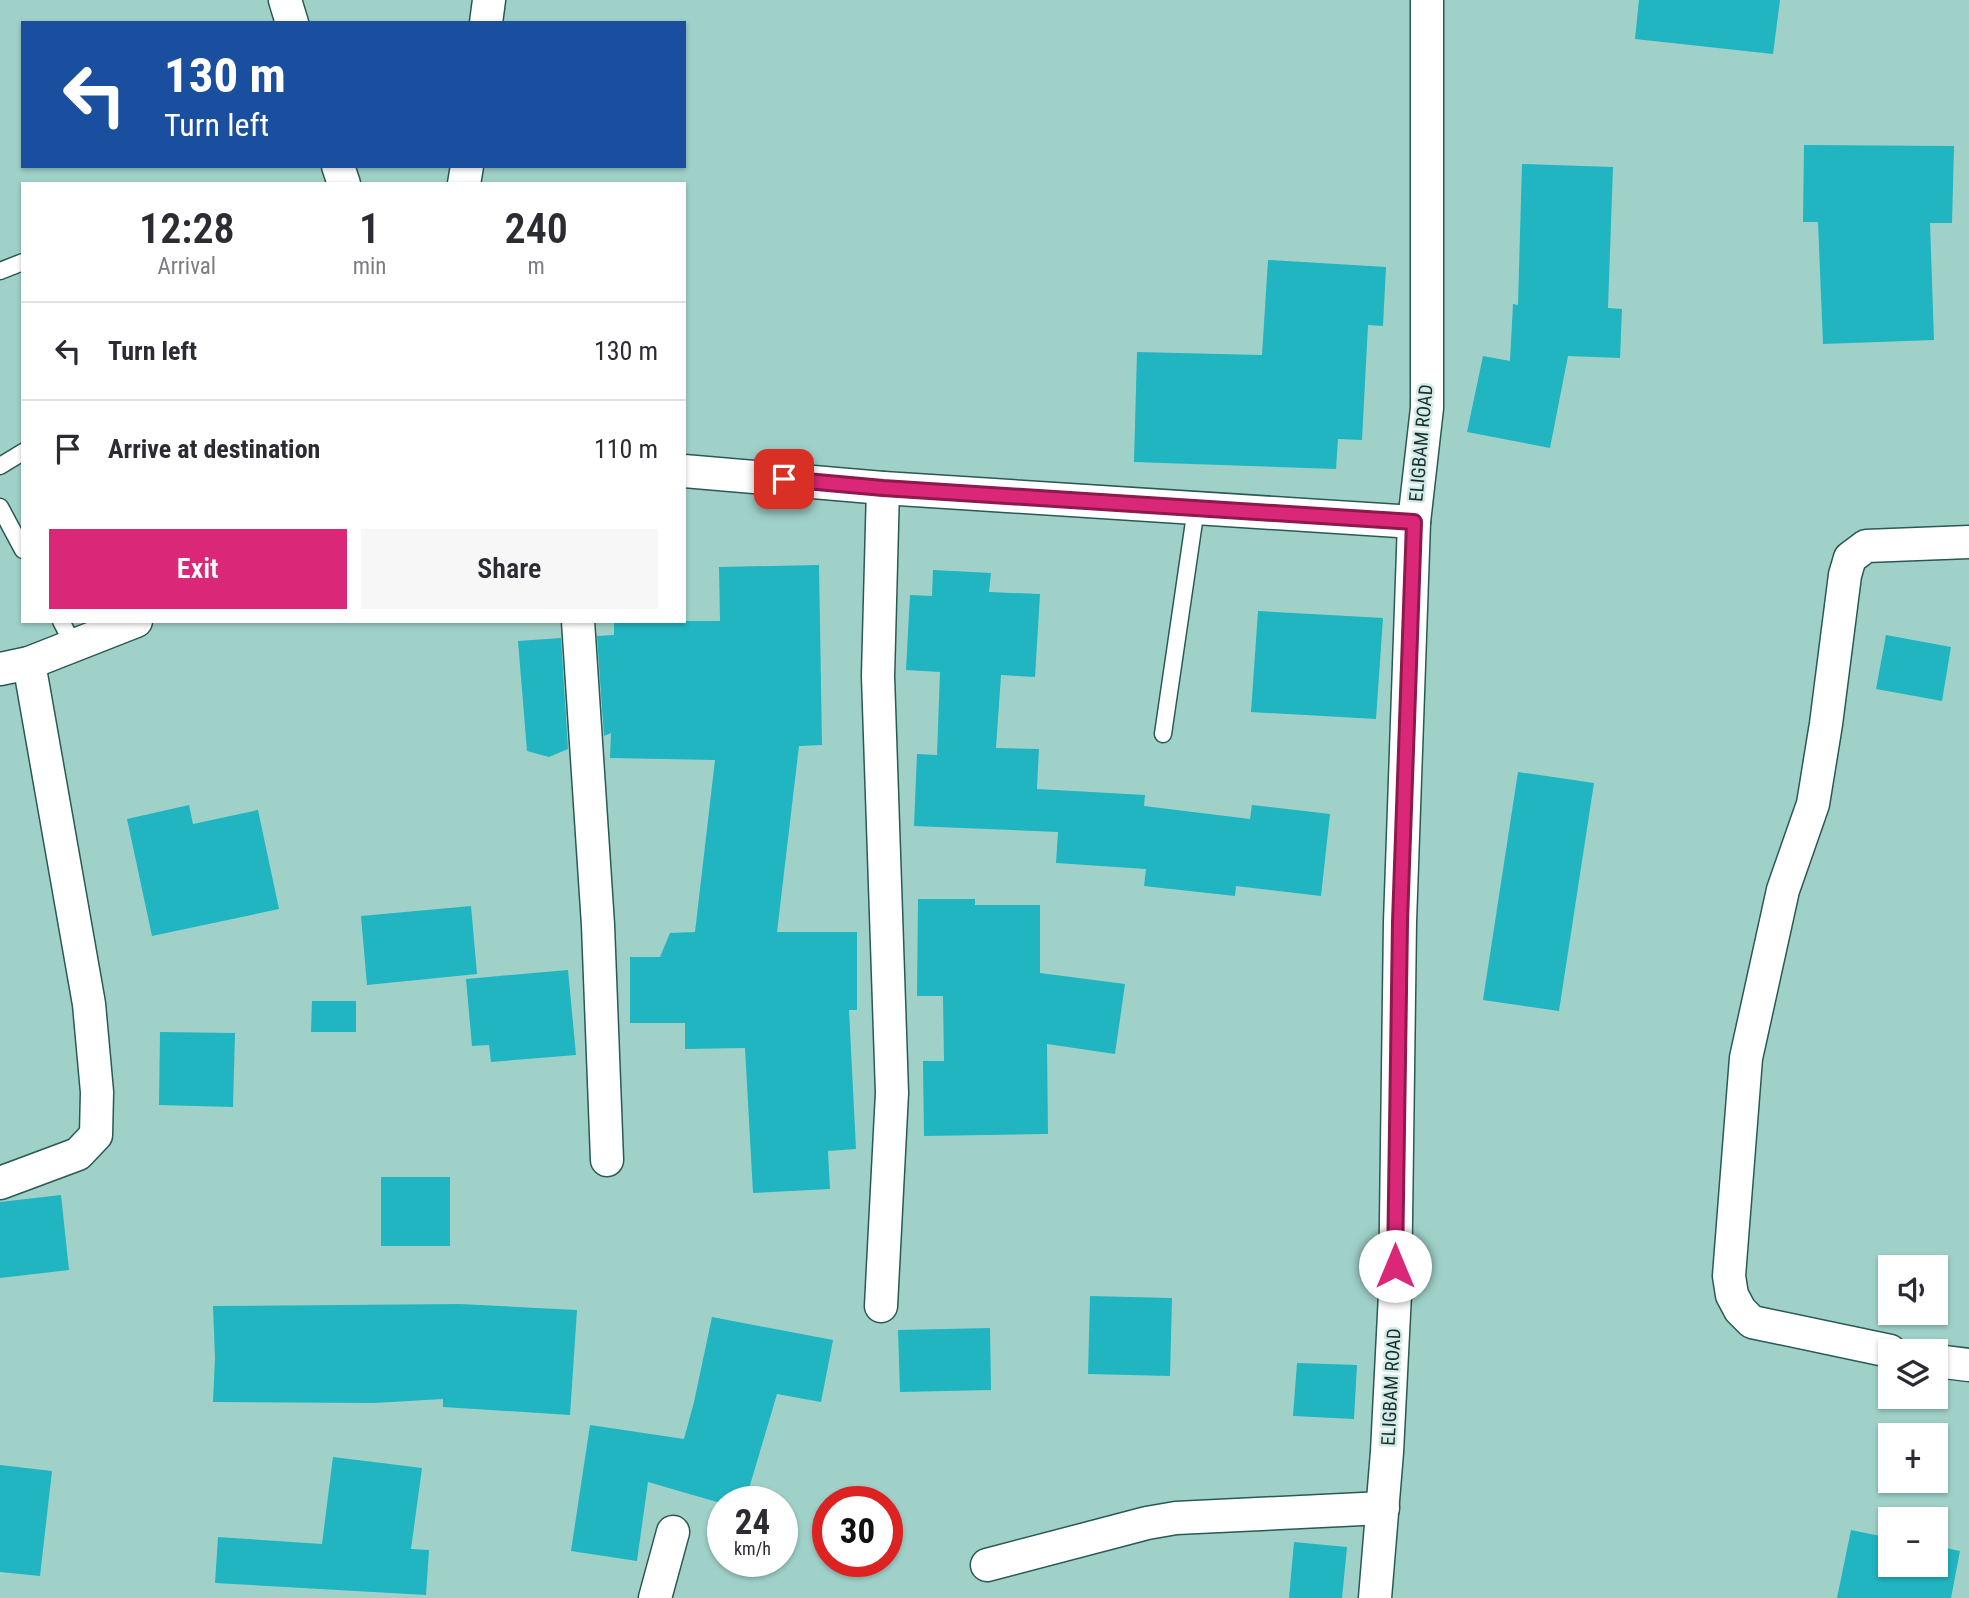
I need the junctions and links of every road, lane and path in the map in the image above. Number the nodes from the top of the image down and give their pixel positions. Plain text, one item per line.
1 (285, 0) edge
2 (489, 0) edge
3 (1427, 0) edge
4 (291, 21) edge
5 (486, 21) edge
6 (21, 263) edge
7 (0, 271) edge
8 (21, 453) edge
9 (0, 466) edge
10 (686, 471) edge
11 (883, 488) junction
12 (0, 507) edge
13 (1196, 508) junction
14 (1414, 522) junction
15 (1969, 542) edge
16 (21, 546) edge
17 (125, 623) edge
18 (578, 623) edge
19 (68, 633) edge
20 (14, 666) edge
21 (1163, 734) dead end
22 (607, 1160) dead end
23 (0, 1183) edge
24 (881, 1306) dead end
25 (1878, 1348) edge
26 (1948, 1362) edge
27 (1969, 1365) edge
28 (1383, 1508) junction
29 (673, 1532) dead end
30 (987, 1565) dead end
31 (655, 1598) edge
32 (1376, 1598) edge

1 - 4 street
2 - 5 street
3 - 14 street, ELIGBAM ROAD
6 - 7 lane
8 - 9 lane
10 - 11 street
11 - 13 street
11 - 24 street
12 - 16 lane
13 - 14 street
13 - 21 lane
14 - 28 street, ELIGBAM ROAD
15 - 25 street
17 - 19 street
18 - 22 street
19 - 20 street
20 - 23 street
26 - 27 street
28 - 30 street
28 - 32 street, ELIGBAM ROAD
29 - 31 street

